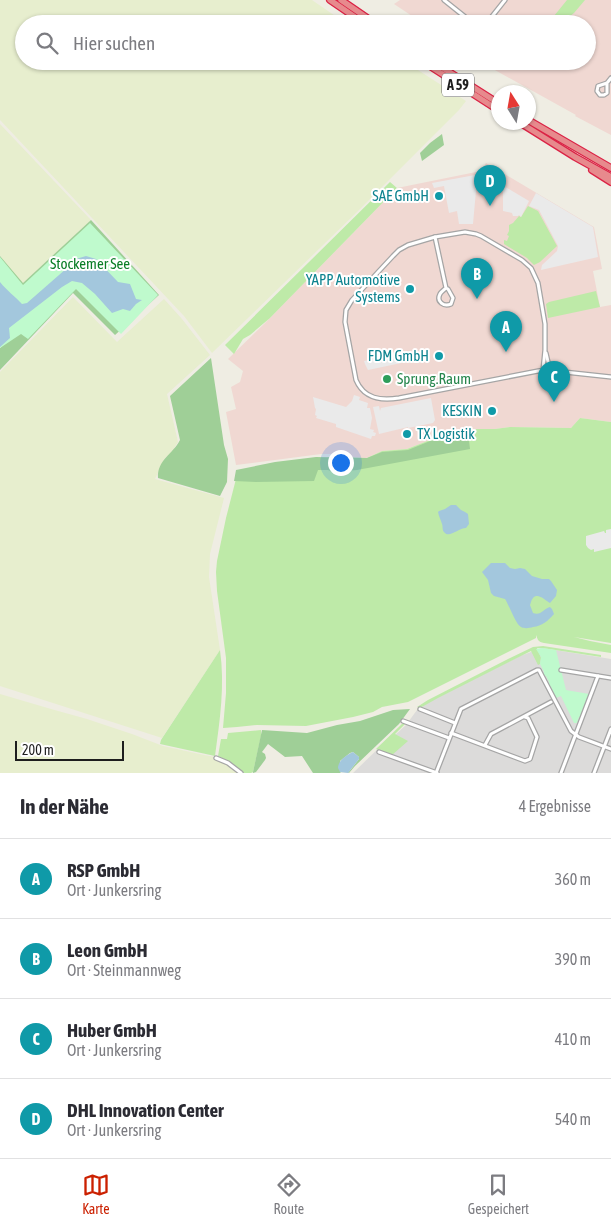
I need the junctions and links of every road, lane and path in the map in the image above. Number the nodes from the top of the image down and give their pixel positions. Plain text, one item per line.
1 (330, 0) edge
2 (341, 0) edge
3 (444, 0) edge
4 (505, 0) edge
5 (352, 15) edge
6 (363, 15) edge
7 (463, 15) edge
8 (493, 15) edge
9 (436, 70) edge
10 (446, 70) edge
11 (611, 78) edge
12 (607, 83) dead end
13 (491, 98) edge
14 (491, 105) edge
15 (536, 125) edge
16 (532, 130) edge
17 (574, 157) junction
18 (611, 167) edge
19 (611, 177) edge
20 (611, 182) edge
21 (435, 237) junction
22 (446, 288) junction
23 (545, 350) junction
24 (543, 370) junction
25 (552, 370) junction
26 (611, 377) edge
27 (561, 670) dead end
28 (598, 676) junction
29 (611, 678) edge
30 (551, 702) dead end
31 (420, 709) dead end
32 (525, 717) junction
33 (404, 721) dead end
34 (455, 723) junction
35 (611, 729) edge
36 (451, 733) junction
37 (575, 735) junction
38 (449, 738) junction
39 (486, 745) junction
40 (604, 747) junction
41 (611, 749) edge
42 (379, 752) dead end
43 (216, 758) dead end
44 (241, 773) edge
45 (436, 773) edge
46 (561, 773) edge
47 (594, 773) edge

1 - 5 highway
2 - 6 highway
3 - 7 street
4 - 8 street
9 - 14 highway, A 59
10 - 13 highway, A 59
11 - 12 street
15 - 18 highway
16 - 17 highway
17 - 19 highway
17 - 20 highway
21 - 22 street
21 - 23 street
21 - 24 street
22 - 22 street
23 - 24 street
23 - 25 street
24 - 25 street
25 - 26 street
27 - 28 street
28 - 29 street
28 - 37 street
30 - 32 street
31 - 34 street
32 - 39 street
32 - 39 street
33 - 38 street
34 - 36 street
34 - 37 street
35 - 40 street
36 - 38 street
36 - 39 street
37 - 40 street
37 - 46 street
38 - 45 street
40 - 41 street
40 - 47 street
42 - 45 street
43 - 44 street

